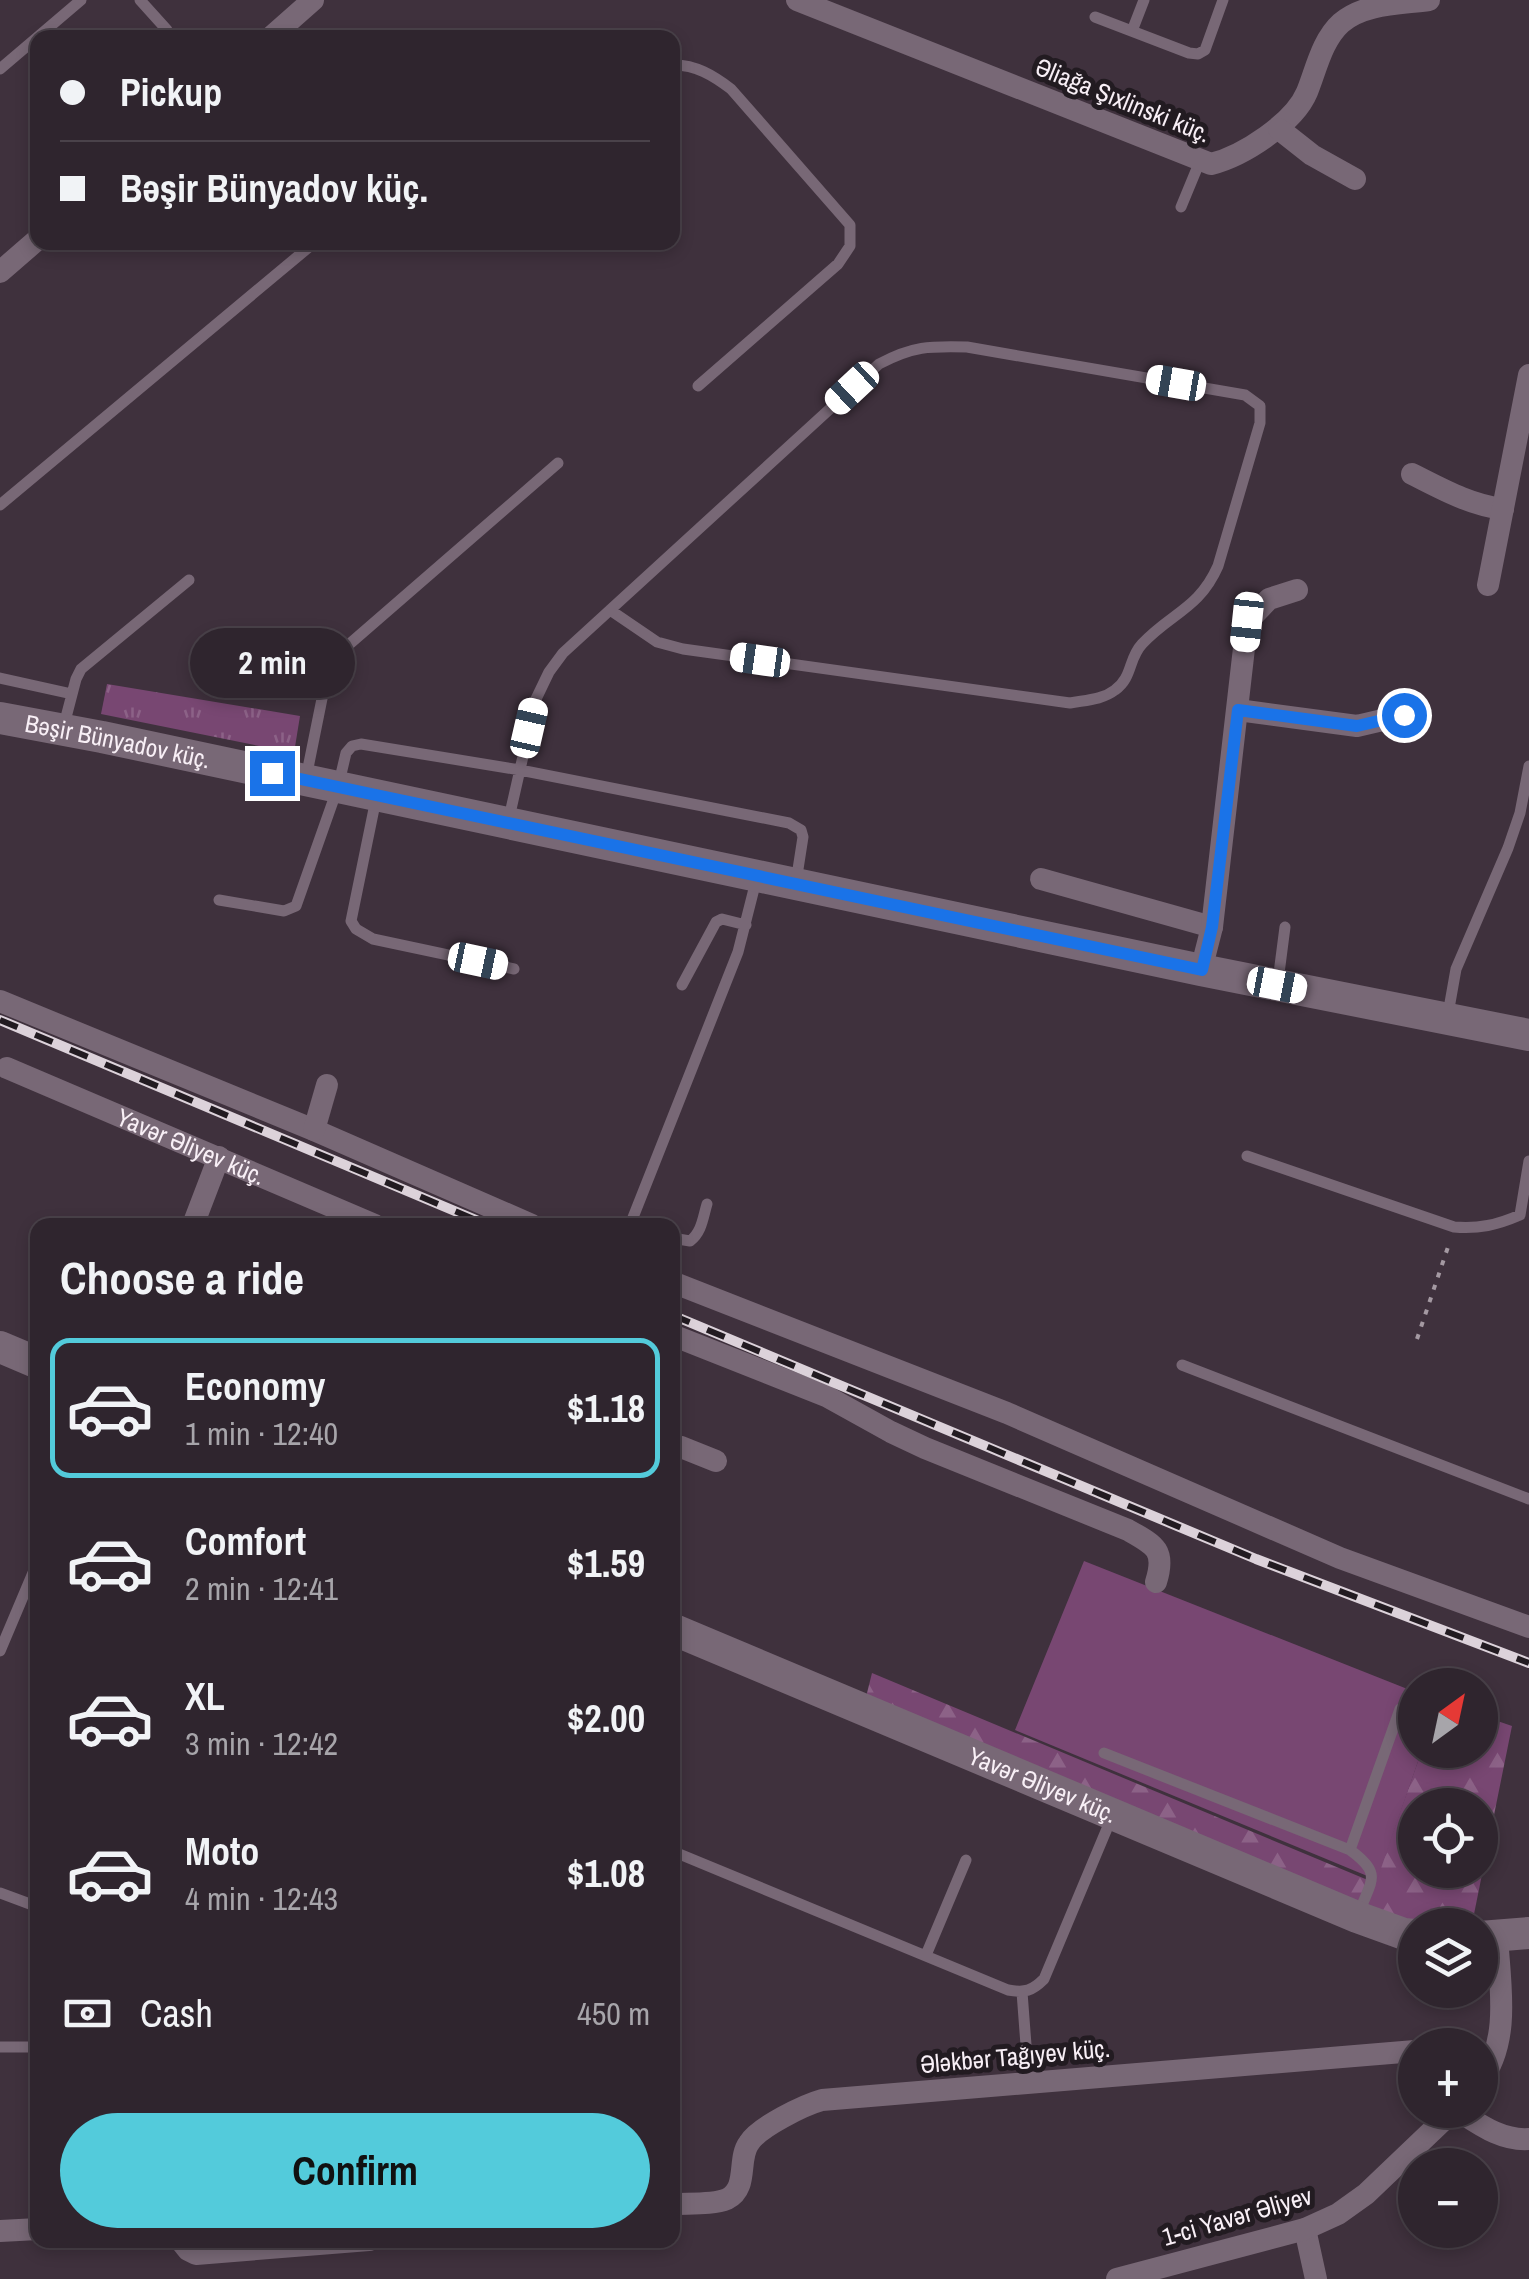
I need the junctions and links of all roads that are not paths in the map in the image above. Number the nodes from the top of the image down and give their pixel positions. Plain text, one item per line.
1 (80, 0) edge
2 (140, 0) edge
3 (313, 0) edge
4 (797, 0) edge
5 (1144, 0) edge
6 (1224, 0) edge
7 (1429, 0) edge
8 (1095, 17) dead end
9 (46, 30) edge
10 (166, 30) edge
11 (279, 30) edge
12 (1132, 31) junction
13 (30, 44) edge
14 (680, 64) edge
15 (0, 70) edge
16 (1279, 128) junction
17 (1200, 160) junction
18 (1355, 179) dead end
19 (1181, 207) dead end
20 (30, 246) edge
21 (305, 250) edge
22 (0, 272) edge
23 (1529, 374) edge
24 (698, 386) dead end
25 (558, 463) dead end
26 (1412, 474) dead end
27 (0, 505) edge
28 (1503, 509) junction
29 (189, 580) dead end
30 (1488, 585) dead end
31 (1297, 590) dead end
32 (610, 610) junction
33 (0, 678) edge
34 (72, 694) junction
35 (1238, 710) junction
36 (1404, 715) dead end
37 (0, 718) edge
38 (63, 729) junction
39 (1529, 766) edge
40 (520, 770) junction
41 (322, 784) junction
42 (377, 795) junction
43 (508, 823) junction
44 (757, 877) junction
45 (1040, 878) dead end
46 (796, 885) junction
47 (220, 900) dead end
48 (746, 925) junction
49 (1212, 927) junction
50 (1286, 927) dead end
51 (514, 969) dead end
52 (1202, 970) junction
53 (682, 985) dead end
54 (1277, 985) junction
55 (0, 1001) edge
56 (1447, 1018) junction
57 (1529, 1035) edge
58 (7, 1068) dead end
59 (327, 1085) dead end
60 (314, 1130) junction
61 (1248, 1156) dead end
62 (218, 1157) junction
63 (1529, 1162) edge
64 (707, 1204) dead end
65 (196, 1218) edge
66 (359, 1218) edge
67 (516, 1218) edge
68 (633, 1218) edge
69 (1524, 1219) edge
70 (680, 1239) edge
71 (680, 1285) edge
72 (680, 1337) edge
73 (0, 1347) edge
74 (30, 1360) edge
75 (1182, 1365) dead end
76 (680, 1447) edge
77 (716, 1462) dead end
78 (1529, 1499) edge
79 (30, 1580) edge
80 (1156, 1582) dead end
81 (1529, 1627) edge
82 (680, 1633) edge
83 (0, 1652) edge
84 (1398, 1715) edge
85 (1104, 1753) dead end
86 (1113, 1815) junction
87 (1350, 1850) junction
88 (680, 1853) edge
89 (966, 1860) dead end
90 (0, 1893) edge
91 (30, 1904) edge
92 (1358, 1917) junction
93 (1398, 1932) edge
94 (1502, 1936) edge
95 (926, 1955) junction
96 (1022, 1992) junction
97 (1498, 2040) edge
98 (1026, 2045) dead end
99 (0, 2046) edge
100 (30, 2048) edge
101 (1398, 2051) edge
102 (1437, 2128) edge
103 (1487, 2128) edge
104 (1529, 2139) edge
105 (680, 2203) edge
106 (1306, 2228) junction
107 (30, 2229) edge
108 (0, 2231) edge
109 (186, 2248) edge
110 (270, 2248) edge
111 (1117, 2279) edge
112 (1316, 2279) edge

1 - 9 lane
2 - 10 lane
3 - 11 street
4 - 17 street, Əliağa Şıxlinski küç.
5 - 12 lane
6 - 12 lane
7 - 16 street, Əliağa Şıxlinski küç.
8 - 12 lane
13 - 15 lane
14 - 24 lane
16 - 17 street, Əliağa Şıxlinski küç.
16 - 18 street
17 - 19 lane
20 - 22 street
21 - 27 lane
23 - 28 street
25 - 41 lane
26 - 28 street
28 - 30 street
29 - 34 lane
31 - 35 street
32 - 32 lane
32 - 40 lane
33 - 34 lane
34 - 38 lane
35 - 36 street
35 - 49 street
37 - 38 street, Bəşir Bünyadov küç.
38 - 41 street, Bəşir Bünyadov küç.
39 - 56 lane
40 - 41 lane
40 - 43 lane
40 - 46 lane
41 - 42 street, Bəşir Bünyadov küç.
41 - 47 lane
42 - 43 street, Bəşir Bünyadov küç.
42 - 51 lane
43 - 44 street, Bəşir Bünyadov küç.
44 - 46 street, Bəşir Bünyadov küç.
44 - 48 lane
45 - 49 street
46 - 52 street, Bəşir Bünyadov küç.
48 - 53 lane
48 - 68 lane
49 - 52 street
50 - 54 lane
52 - 54 street, Bəşir Bünyadov küç.
54 - 56 street, Bəşir Bünyadov küç.
55 - 60 street
56 - 57 street, Bəşir Bünyadov küç.
58 - 62 street, Yavər Əliyev küç.
59 - 60 street
60 - 67 street
61 - 69 lane
62 - 65 street
62 - 66 street, Yavər Əliyev küç.
63 - 69 lane
64 - 70 lane
71 - 81 street
72 - 80 street
73 - 74 street
75 - 78 lane
76 - 77 street
79 - 83 lane
82 - 86 street, Yavər Əliyev küç.
84 - 87 lane
85 - 87 lane
86 - 92 street, Yavər Əliyev küç.
86 - 96 lane
87 - 92 lane
88 - 95 lane
89 - 95 lane
90 - 91 lane
92 - 93 street, Yavər Əliyev küç.
94 - 97 street
95 - 96 lane
96 - 98 lane
99 - 100 lane
101 - 105 street, Ələkbər Tağıyev küç.
102 - 106 street, 1-ci Yavər Əliyev
103 - 104 street
106 - 111 street, 1-ci Yavər Əliyev
106 - 112 street
107 - 108 street
109 - 110 street

